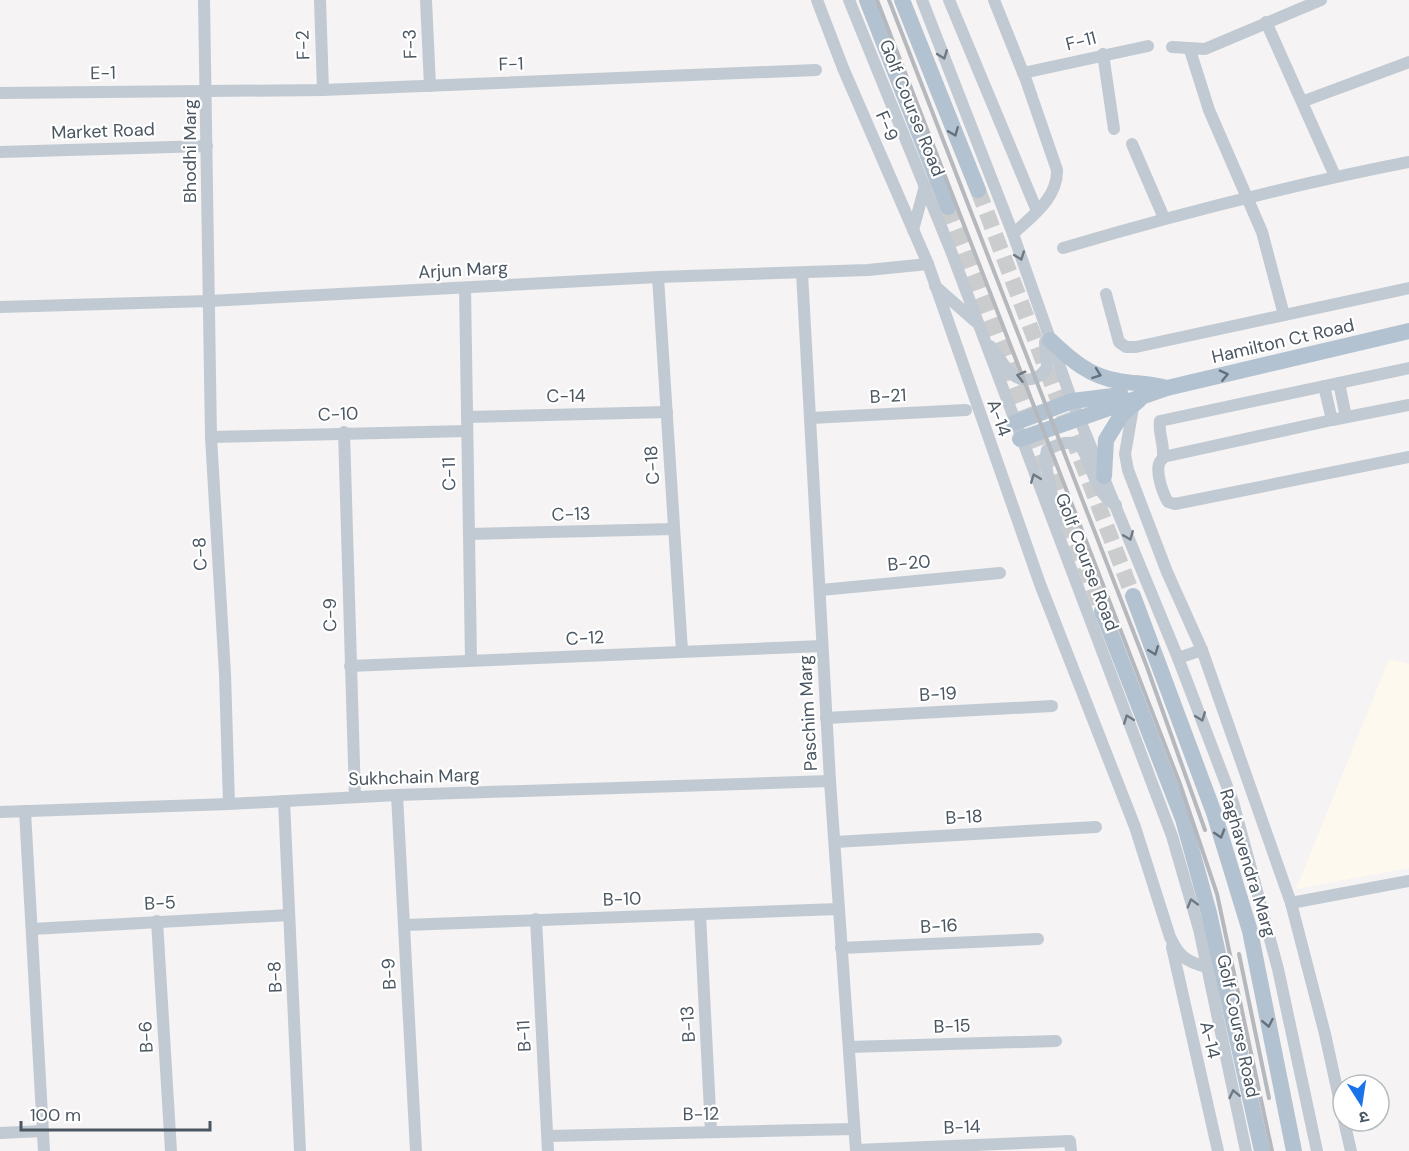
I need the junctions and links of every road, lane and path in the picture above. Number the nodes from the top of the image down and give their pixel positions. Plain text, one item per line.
1 (204, 0) edge
2 (320, 0) edge
3 (426, 0) edge
4 (817, 0) edge
5 (849, 0) edge
6 (867, 0) edge
7 (902, 0) edge
8 (922, 0) edge
9 (949, 0) edge
10 (994, 0) edge
11 (1322, 0) edge
12 (1266, 22) junction
13 (1148, 46) dead end
14 (1172, 47) dead end
15 (1190, 50) junction
16 (1102, 54) junction
17 (1409, 62) edge
18 (816, 70) dead end
19 (1023, 73) junction
20 (430, 86) junction
21 (207, 89) junction
22 (323, 90) junction
23 (0, 93) edge
24 (1304, 101) junction
25 (1114, 129) dead end
26 (1132, 144) dead end
27 (207, 146) junction
28 (0, 152) edge
29 (1409, 162) edge
30 (1335, 176) junction
31 (925, 186) junction
32 (978, 190) tunnel mouth
33 (1249, 197) junction
34 (948, 207) tunnel mouth
35 (1038, 211) junction
36 (1164, 218) junction
37 (913, 230) junction
38 (1012, 234) junction
39 (1063, 248) dead end
40 (928, 264) junction
41 (802, 273) junction
42 (658, 277) junction
43 (935, 286) junction
44 (465, 288) junction
45 (1409, 288) edge
46 (1106, 294) dead end
47 (209, 301) junction
48 (0, 306) edge
49 (1284, 315) junction
50 (1043, 320) junction
51 (977, 323) junction
52 (1409, 331) edge
53 (1050, 340) junction
54 (984, 343) junction
55 (1409, 368) edge
56 (1339, 383) junction
57 (1324, 386) junction
58 (1167, 388) junction
59 (1072, 401) junction
60 (1134, 402) junction
61 (1409, 405) edge
62 (966, 410) dead end
63 (667, 412) junction
64 (467, 417) junction
65 (1079, 417) junction
66 (1346, 417) junction
67 (811, 418) junction
68 (1332, 420) junction
69 (467, 431) junction
70 (1017, 431) junction
71 (344, 432) junction
72 (211, 437) junction
73 (1409, 456) edge
74 (1163, 457) junction
75 (1104, 476) junction
76 (1116, 506) junction
77 (1054, 528) junction
78 (674, 529) junction
79 (469, 534) junction
80 (1000, 573) dead end
81 (821, 590) junction
82 (1133, 596) tunnel mouth
83 (1102, 611) tunnel mouth
84 (822, 646) junction
85 (1202, 650) junction
86 (682, 651) junction
87 (1178, 658) junction
88 (471, 660) junction
89 (350, 666) junction
90 (1052, 706) dead end
91 (826, 718) junction
92 (830, 781) junction
93 (398, 795) junction
94 (355, 797) junction
95 (284, 801) junction
96 (229, 804) junction
97 (25, 811) junction
98 (0, 812) edge
99 (1096, 827) dead end
100 (835, 842) junction
101 (1409, 881) edge
102 (1291, 903) junction
103 (839, 909) junction
104 (290, 915) junction
105 (700, 915) junction
106 (536, 920) junction
107 (157, 921) junction
108 (405, 925) junction
109 (32, 929) junction
110 (1170, 937) junction
111 (1038, 939) dead end
112 (841, 948) junction
113 (1207, 967) junction
114 (1056, 1041) dead end
115 (849, 1047) junction
116 (1334, 1073) edge
117 (854, 1128) junction
118 (43, 1131) junction
119 (711, 1131) junction
120 (0, 1133) edge
121 (1347, 1133) edge
122 (548, 1136) junction
123 (1071, 1146) edge
124 (856, 1150) edge
125 (44, 1151) edge
126 (171, 1151) edge
127 (300, 1151) edge
128 (416, 1151) edge
129 (548, 1151) edge
130 (1218, 1151) edge
131 (1246, 1151) edge
132 (1262, 1151) edge
133 (1294, 1151) edge
134 (1317, 1151) edge
135 (1351, 1151) edge

1 - 21 street, Bhodhi Marg
2 - 22 street, F-2
3 - 20 street, F-3
4 - 37 street, F-9
5 - 31 street, Golf Course Road
6 - 34 main road
7 -> 32 main road
8 -> 38 street
9 - 35 street
10 - 19 street
11 - 12 street
12 - 15 street
12 - 24 street
13 - 16 street, F-11
14 - 15 street
15 - 33 street
16 - 19 street, F-11
16 - 25 street
17 - 24 street
18 - 20 street, F-1
19 - 35 street
20 - 22 street, F-1
21 - 22 street, F-1
21 - 23 street, E-1
21 - 27 street, Bhodhi Marg
24 - 30 street
26 - 36 street
27 - 28 street, Market Road
27 - 47 street, Bhodhi Marg
29 - 30 street
30 - 33 street
31 - 37 street
31 - 51 street, Golf Course Road
33 - 36 street
33 - 49 street
35 - 38 street
36 - 39 street
37 - 40 street, F-9
38 -> 50 street
40 - 41 street, Arjun Marg
40 - 43 street, A-14
41 - 42 street, Arjun Marg
41 - 67 street, Paschim Marg
42 - 44 street, Arjun Marg
42 - 63 street, C-18
43 - 51 street
43 - 110 street, A-14
44 - 47 street, Arjun Marg
44 - 64 street, C-11
45 - 49 street
46 - 49 street
47 - 48 street, Arjun Marg
47 - 72 street, C-8
50 - 53 street
50 -> 54 street
51 - 54 street, Golf Course Road
58 -> 52 main road, Hamilton Ct Road
53 -> 58 main road
53 - 59 street
54 - 70 street, Golf Course Road
55 - 56 street
56 - 57 street
56 - 66 street
57 - 68 street
57 - 74 street
58 - 59 main road, Hamilton Ct Road
58 - 60 main road
58 - 65 main road, Hamilton Ct Road
59 - 65 street
59 - 70 main road, Hamilton Ct Road
60 - 75 main road
60 - 85 street
61 - 66 street
62 - 67 street, B-21
63 - 64 street, C-14
63 - 78 street, C-18
64 - 69 street, C-11
65 - 70 main road, Hamilton Ct Road
65 - 75 street
66 - 68 street
67 - 81 street, Paschim Marg
68 - 74 street
69 - 71 street, C-10
69 - 79 street, C-11
77 -> 70 street, Golf Course Road
71 - 72 street, C-10
71 - 89 street, C-9
72 - 96 street, C-8
73 - 74 street
75 - 76 street
76 - 77 street
76 -> 87 street
113 -> 77 street, Golf Course Road
78 - 79 street, C-13
78 - 86 street, C-18
79 - 88 street, C-11
80 - 81 street, B-20
81 - 84 street, Paschim Marg
82 -> 133 main road, Raghavendra Marg
83 - 132 main road
84 - 86 street, C-12
84 - 91 street, Paschim Marg
85 - 87 street
85 - 102 street
86 - 88 street, C-12
87 -> 134 street
88 - 89 street, C-12
89 - 94 street, C-9
90 - 91 street, B-19
91 - 92 street, Paschim Marg
92 - 93 street, Sukhchain Marg
92 - 100 street, Paschim Marg
93 - 94 street, Sukhchain Marg
93 - 108 street, B-9
94 - 95 street, Sukhchain Marg
95 - 96 street, Sukhchain Marg
95 - 104 street, B-8
96 - 97 street, Sukhchain Marg
97 - 98 street, Sukhchain Marg
97 - 109 street
99 - 100 street, B-18
100 - 103 street, Paschim Marg
101 - 102 street
102 - 116 street
103 - 105 street, B-10
103 - 112 street, Paschim Marg
104 - 107 street, B-5
104 - 127 street, B-8
105 - 106 street, B-10
105 - 119 street, B-13
106 - 108 street, B-10
106 - 122 street, B-11
107 - 109 street, B-5
107 - 126 street, B-6
108 - 128 street, B-9
109 - 118 street
110 - 113 street
110 - 130 street, A-14
111 - 112 street, B-16
112 - 115 street, Paschim Marg
131 -> 113 street, Golf Course Road
114 - 115 street, B-15
115 - 117 street, Paschim Marg
117 - 119 street, B-12
117 - 124 street, Paschim Marg
118 - 120 street
118 - 125 street
119 - 122 street, B-12
121 - 135 street
122 - 129 street, B-11
123 - 124 street, B-14

